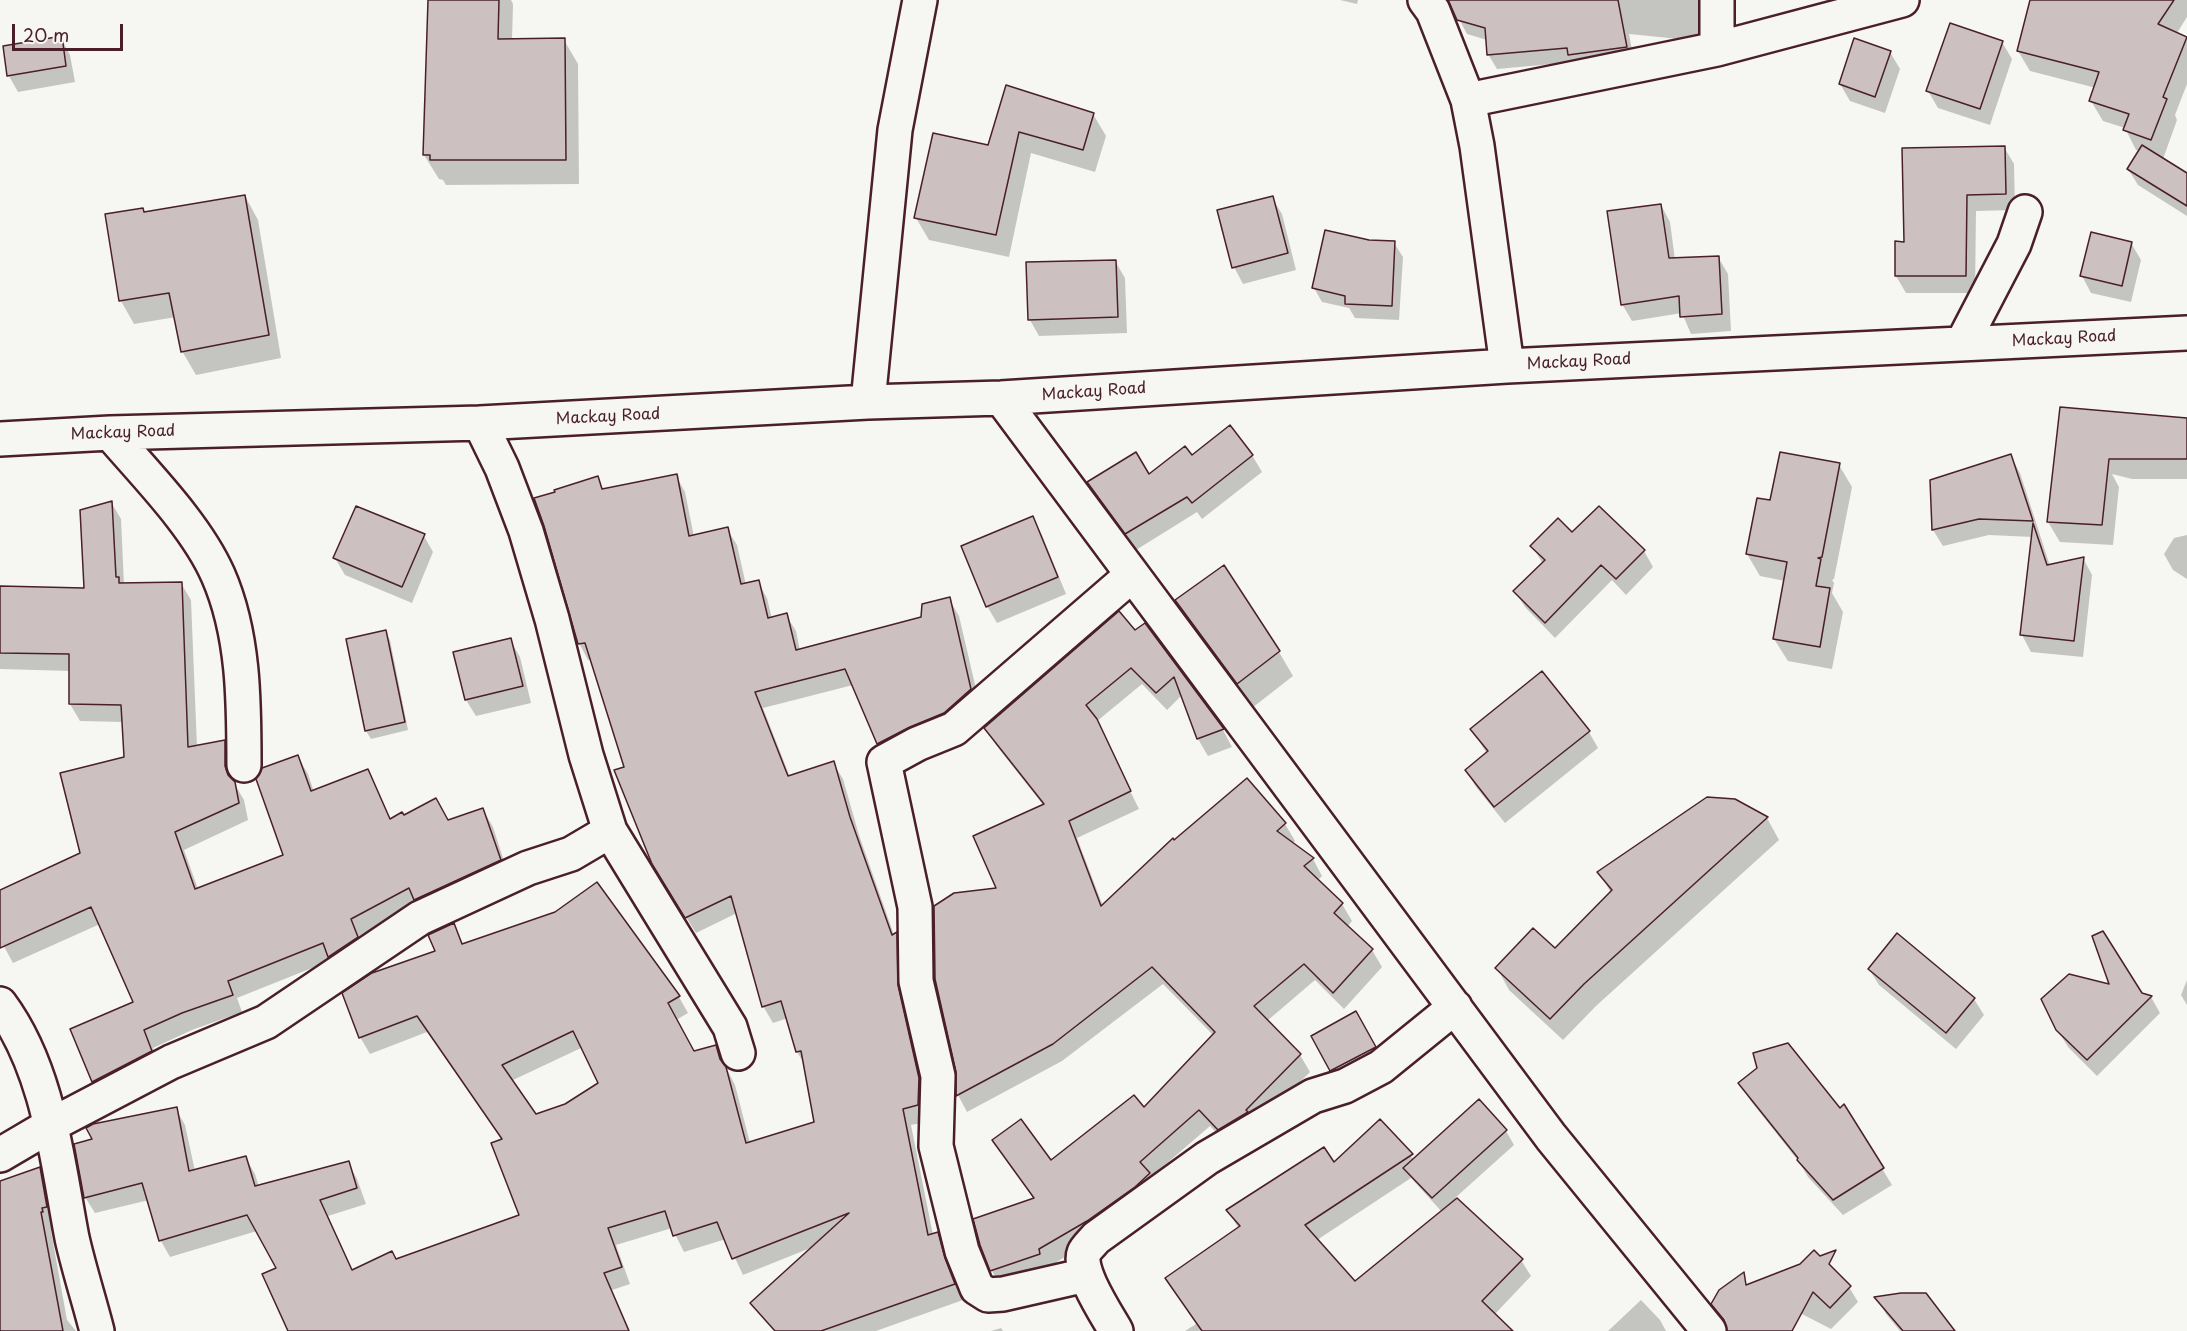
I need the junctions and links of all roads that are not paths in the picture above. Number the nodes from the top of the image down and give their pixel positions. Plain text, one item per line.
1 (920, 0) edge
2 (1425, 0) edge
3 (1717, 0) edge
4 (1902, 0) edge
5 (1717, 49) junction
6 (1468, 100) junction
7 (2025, 212) dead end
8 (2187, 333) edge
9 (1962, 344) junction
10 (1507, 366) junction
11 (1001, 398) junction
12 (868, 402) junction
13 (480, 423) junction
14 (110, 433) junction
15 (0, 439) edge
16 (1132, 575) junction
17 (244, 765) dead end
18 (610, 831) junction
19 (0, 1004) edge
20 (1455, 1007) junction
21 (738, 1053) dead end
22 (51, 1125) junction
23 (0, 1155) edge
24 (1086, 1275) junction
25 (97, 1331) edge
26 (1116, 1331) edge
27 (1709, 1331) edge

1 - 12 street
2 - 6 street
3 - 5 street
4 - 5 street
5 - 6 street
6 - 10 street
7 - 9 street
8 - 9 street, Mackay Road
9 - 10 street, Mackay Road
10 - 11 street, Mackay Road
11 - 12 street, Mackay Road
11 - 16 street
12 - 13 street, Mackay Road
13 - 14 street, Mackay Road
13 - 18 street
14 - 15 street, Mackay Road
14 - 17 street
16 - 20 street
16 - 24 street
18 - 21 street
18 - 22 street
19 - 22 street
20 - 24 street
20 - 27 street
22 - 23 street
22 - 25 street
24 - 26 street

